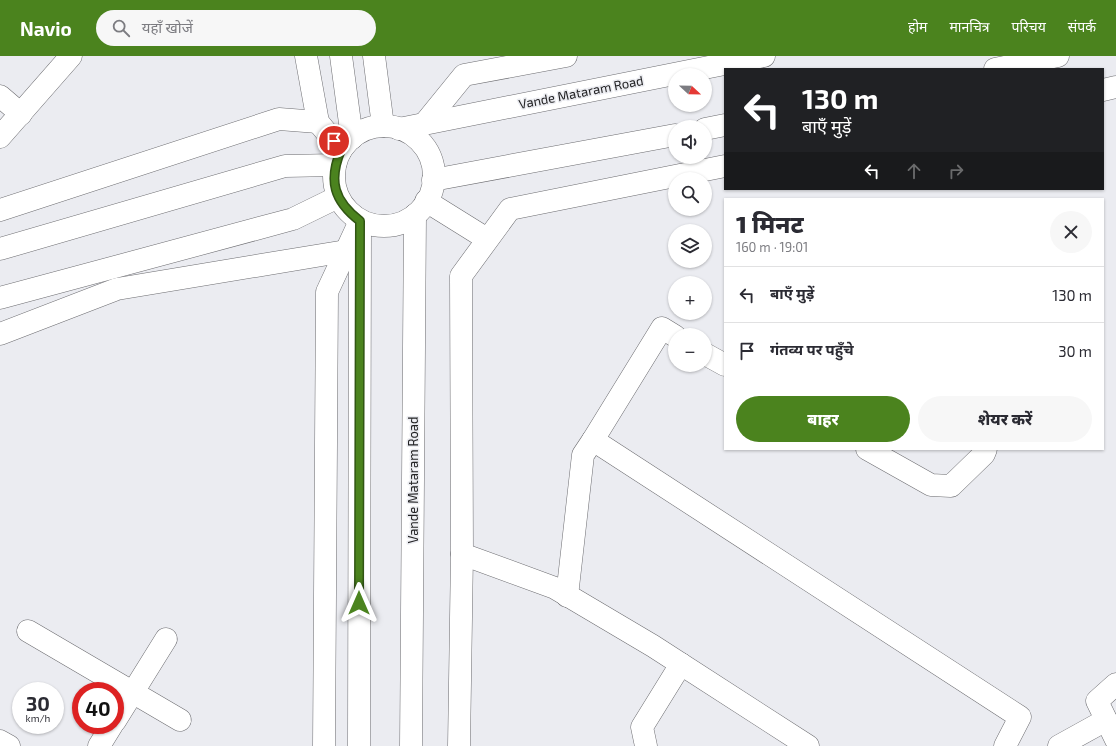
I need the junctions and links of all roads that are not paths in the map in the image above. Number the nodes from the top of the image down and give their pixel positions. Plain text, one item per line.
1 (71, 56) edge
2 (306, 56) edge
3 (341, 56) edge
4 (374, 56) edge
5 (566, 56) edge
6 (764, 56) edge
7 (1058, 56) edge
8 (1000, 68) edge
9 (1116, 87) edge
10 (1104, 90) edge
11 (0, 96) edge
12 (20, 114) junction
13 (318, 122) junction
14 (425, 123) junction
15 (724, 125) edge
16 (391, 127) junction
17 (712, 128) edge
18 (668, 135) edge
19 (0, 137) edge
20 (343, 151) junction
21 (724, 166) edge
22 (434, 180) junction
23 (338, 197) junction
24 (420, 208) junction
25 (0, 210) edge
26 (360, 221) junction
27 (487, 239) junction
28 (0, 249) edge
29 (346, 251) junction
30 (0, 298) edge
31 (668, 332) edge
32 (0, 334) edge
33 (712, 358) edge
34 (724, 364) edge
35 (593, 440) junction
36 (869, 450) edge
37 (986, 450) edge
38 (462, 554) junction
39 (567, 596) junction
40 (28, 630) dead end
41 (166, 639) dead end
42 (681, 664) junction
43 (1116, 684) edge
44 (132, 693) junction
45 (124, 706) edge
46 (180, 720) dead end
47 (1106, 720) junction
48 (106, 734) edge
49 (1116, 740) edge
50 (0, 741) edge
51 (9, 746) edge
52 (99, 746) edge
53 (324, 746) edge
54 (359, 746) edge
55 (411, 746) edge
56 (459, 746) edge
57 (646, 746) edge
58 (808, 746) edge
59 (1005, 746) edge
60 (1059, 746) edge

1 - 12 street
2 - 13 street
3 - 20 street
4 - 16 street
5 - 14 street
6 - 14 street, Vande Mataram Road
7 - 8 street
9 - 10 street
11 - 12 street
12 - 19 street
13 - 20 street
13 - 25 street
14 - 16 street, Vande Mataram Road
15 - 17 street
16 - 20 street
16 - 22 street
18 - 22 street
20 - 23 street
20 - 28 street
21 - 27 street
22 - 24 street
23 - 26 street
23 - 30 street
24 - 26 street
24 - 27 street
24 - 55 street, Vande Mataram Road
26 - 29 street
26 - 54 street
27 - 38 street
29 - 32 street
29 - 53 street
31 - 35 street
33 - 34 street
35 - 39 street
35 - 59 street
36 - 37 street
38 - 39 street
38 - 56 street
39 - 42 street
40 - 44 street
41 - 44 street
42 - 57 street
42 - 58 street
43 - 47 street
44 - 45 street
44 - 46 street
47 - 49 street
47 - 60 street
48 - 52 street
50 - 51 street

